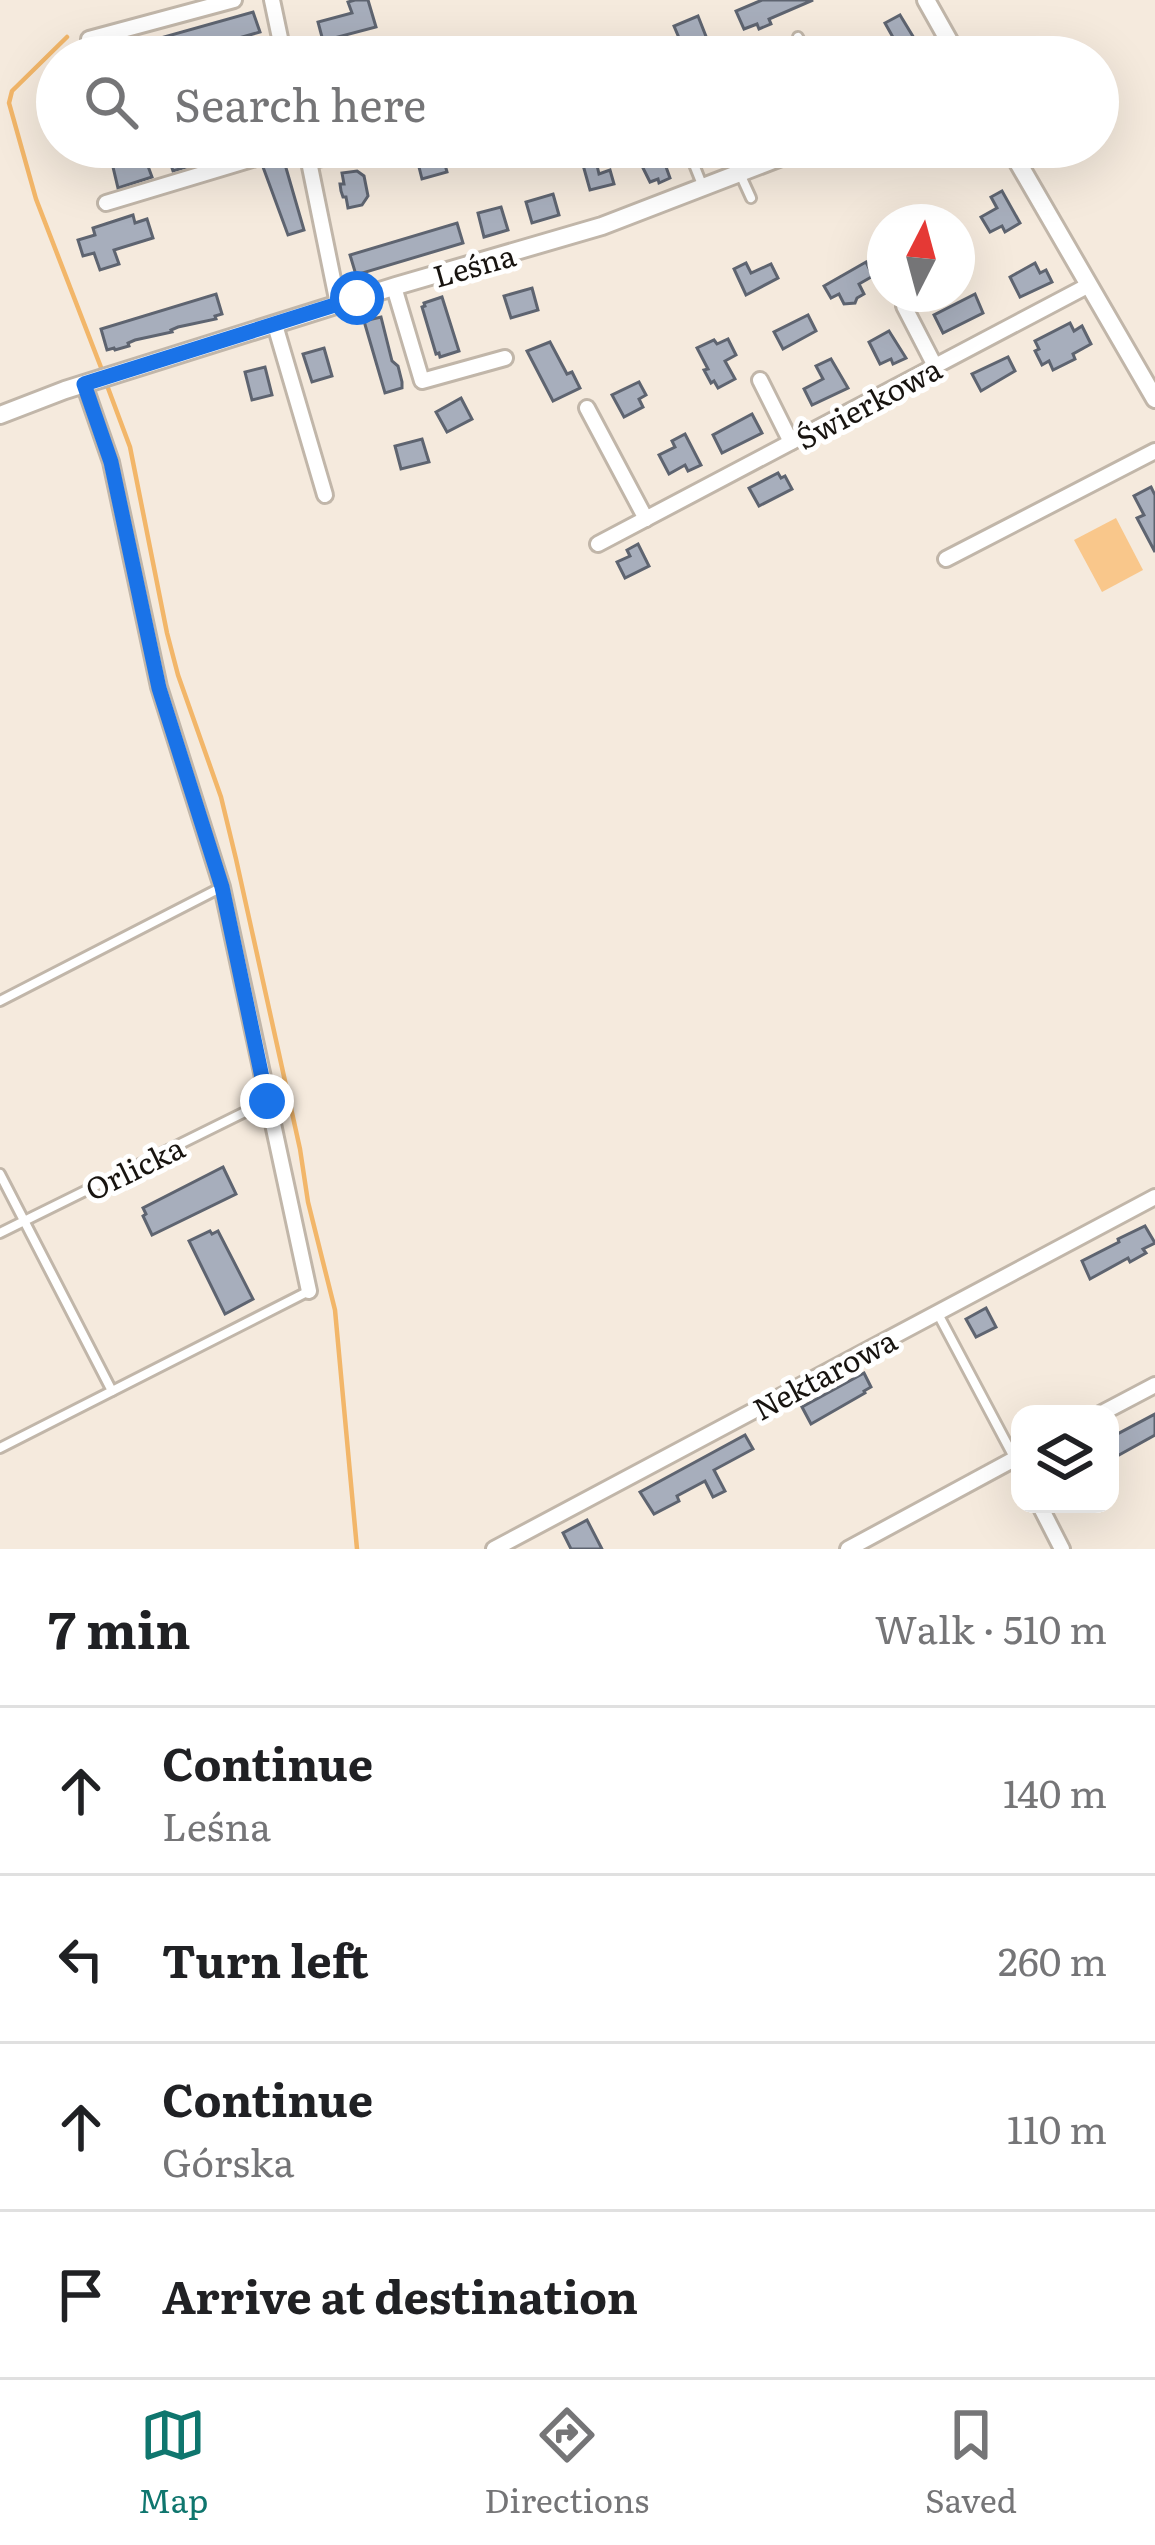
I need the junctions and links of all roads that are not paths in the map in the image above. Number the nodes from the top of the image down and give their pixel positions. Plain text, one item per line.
1 (234, 0) edge
2 (272, 0) edge
3 (926, 0) edge
4 (100, 36) edge
5 (280, 36) edge
6 (946, 36) edge
7 (222, 168) edge
8 (311, 168) edge
9 (696, 168) edge
10 (757, 168) edge
11 (1021, 168) edge
12 (740, 175) junction
13 (704, 189) junction
14 (751, 198) dead end
15 (106, 203) dead end
16 (1089, 285) junction
17 (394, 287) junction
18 (338, 304) junction
19 (907, 312) edge
20 (275, 325) junction
21 (505, 358) dead end
22 (935, 366) junction
23 (760, 380) dead end
24 (84, 384) junction
25 (1155, 399) edge
26 (587, 408) dead end
27 (0, 415) edge
28 (791, 442) junction
29 (1155, 451) edge
30 (325, 495) dead end
31 (646, 519) junction
32 (598, 544) dead end
33 (946, 559) dead end
34 (222, 887) junction
35 (0, 1001) edge
36 (267, 1101) junction
37 (0, 1174) edge
38 (1155, 1198) edge
39 (24, 1221) junction
40 (0, 1233) edge
41 (309, 1291) joint
42 (937, 1313) junction
43 (1155, 1385) edge
44 (112, 1391) junction
45 (1117, 1405) edge
46 (0, 1448) edge
47 (1011, 1448) edge
48 (1011, 1465) edge
49 (1044, 1513) edge
50 (494, 1549) edge
51 (848, 1549) edge
52 (1062, 1549) edge

1 - 4 street
2 - 5 street
3 - 6 street
7 - 15 street
8 - 18 street
9 - 13 lane
10 - 12 street, Leśna
11 - 16 street
12 - 13 street, Leśna
12 - 14 lane
13 - 17 street, Leśna
16 - 22 street, Świerkowa
16 - 25 street
17 - 18 street, Leśna
17 - 21 street
18 - 20 street, Leśna
19 - 22 street
20 - 24 street, Leśna
20 - 30 street
22 - 28 street, Świerkowa
23 - 28 street
24 - 27 street, Leśna
24 - 34 street
26 - 31 street
28 - 31 street, Świerkowa
29 - 33 street
31 - 32 street, Świerkowa
34 - 35 lane
34 - 36 street
36 - 39 lane, Orlicka
36 - 41 street
37 - 39 lane
38 - 42 street, Nektarowa
39 - 40 lane, Orlicka
39 - 44 lane
41 - 44 lane
42 - 47 lane
42 - 50 street, Nektarowa
43 - 45 street
44 - 46 lane
48 - 51 street
49 - 52 street

